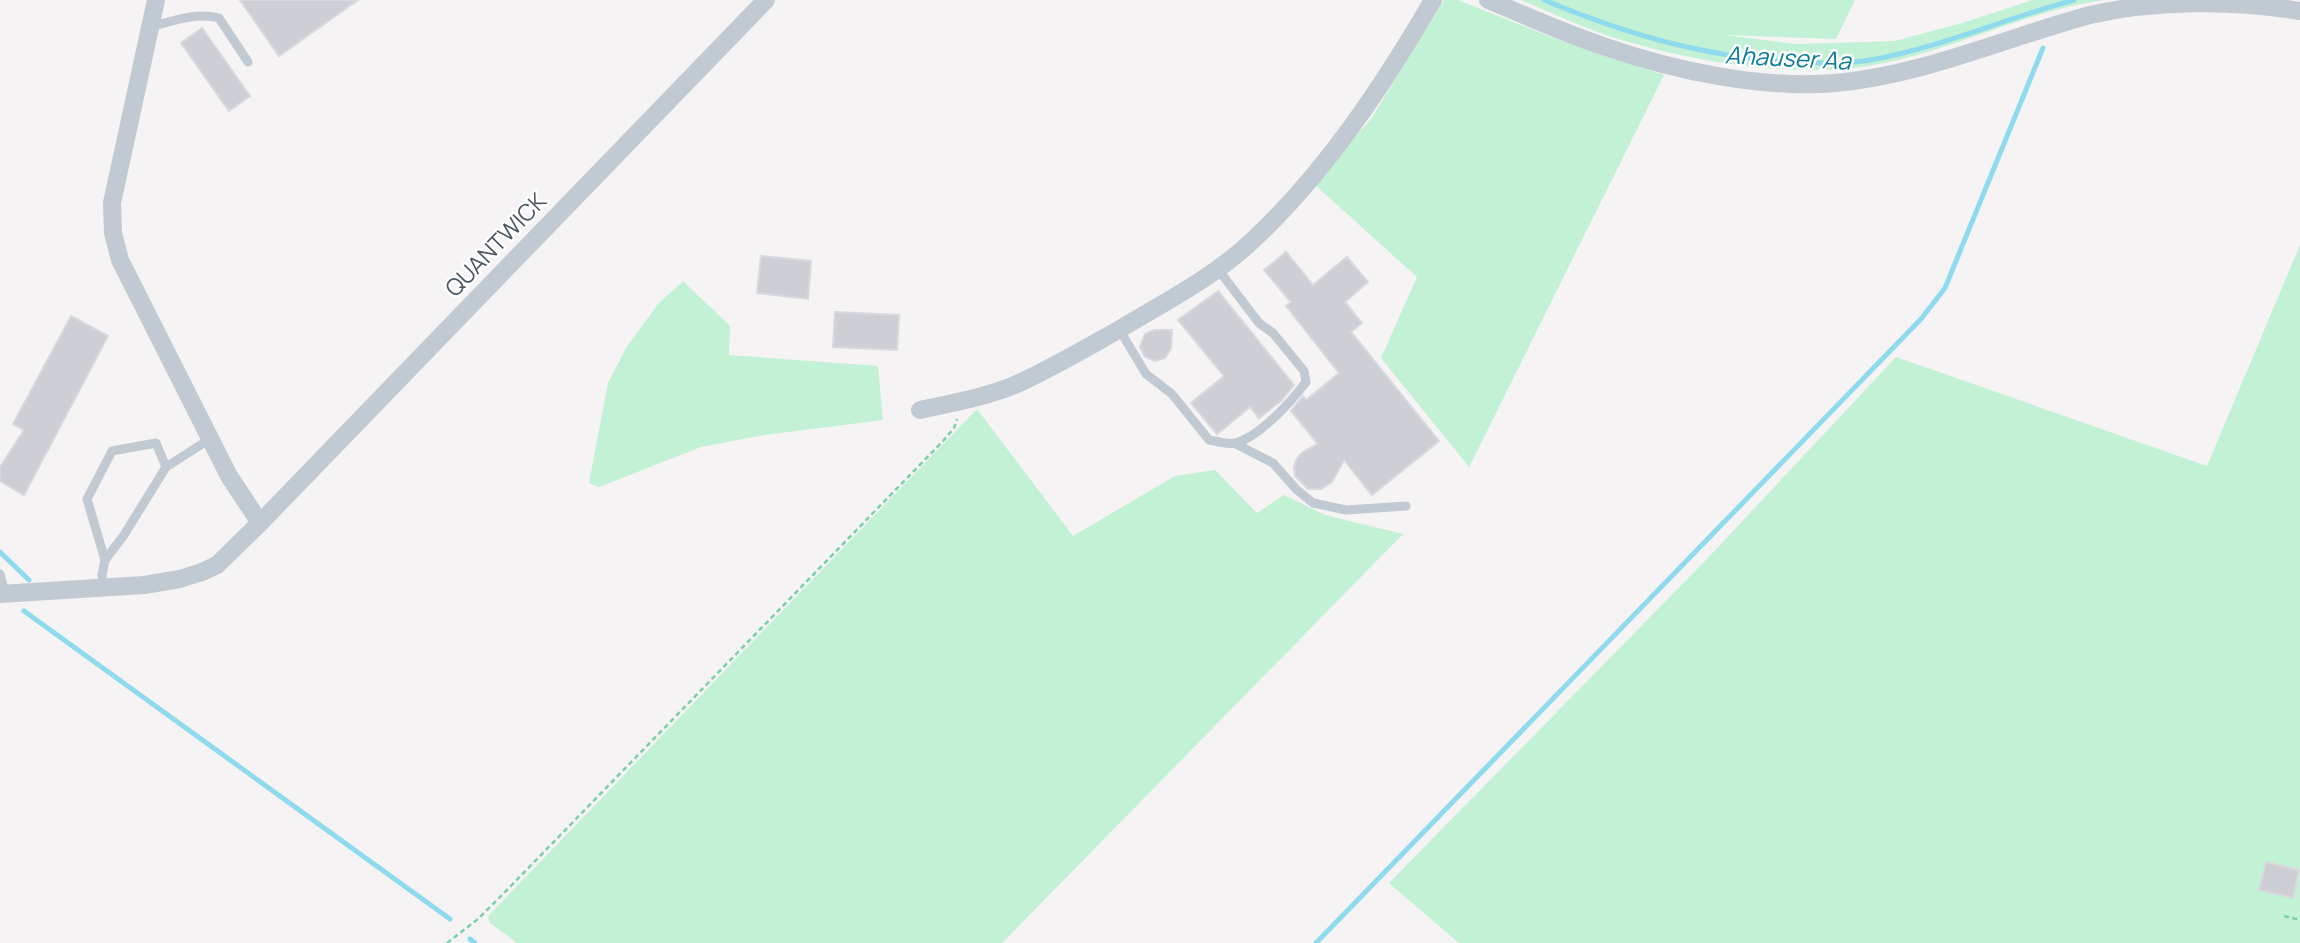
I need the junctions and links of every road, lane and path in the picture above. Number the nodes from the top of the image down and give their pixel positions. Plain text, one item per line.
1 (156, 0) edge
2 (766, 0) edge
3 (1433, 0) edge
4 (1488, 0) edge
5 (2300, 10) edge
6 (150, 27) junction
7 (248, 62) dead end
8 (1217, 268) junction
9 (1119, 329) junction
10 (957, 402) junction
11 (920, 411) dead end
12 (210, 439) junction
13 (1234, 443) junction
14 (166, 467) junction
15 (1406, 506) dead end
16 (260, 523) junction
17 (106, 560) junction
18 (0, 574) edge
19 (103, 586) junction
20 (3, 594) edge
21 (2284, 916) dead end
22 (2300, 920) edge
23 (447, 943) edge

1 - 6 street
2 - 16 street, QUANTWICK
3 - 8 street
4 - 5 street
6 - 7 lane
6 - 12 street
8 - 9 street
8 - 13 lane
9 - 10 street
9 - 13 lane
10 - 11 street
10 - 23 path
12 - 14 lane
12 - 16 street
13 - 15 lane
14 - 17 lane
14 - 17 lane
16 - 19 street, QUANTWICK
17 - 19 lane
18 - 20 lane
19 - 20 street, QUANTWICK
21 - 22 path

